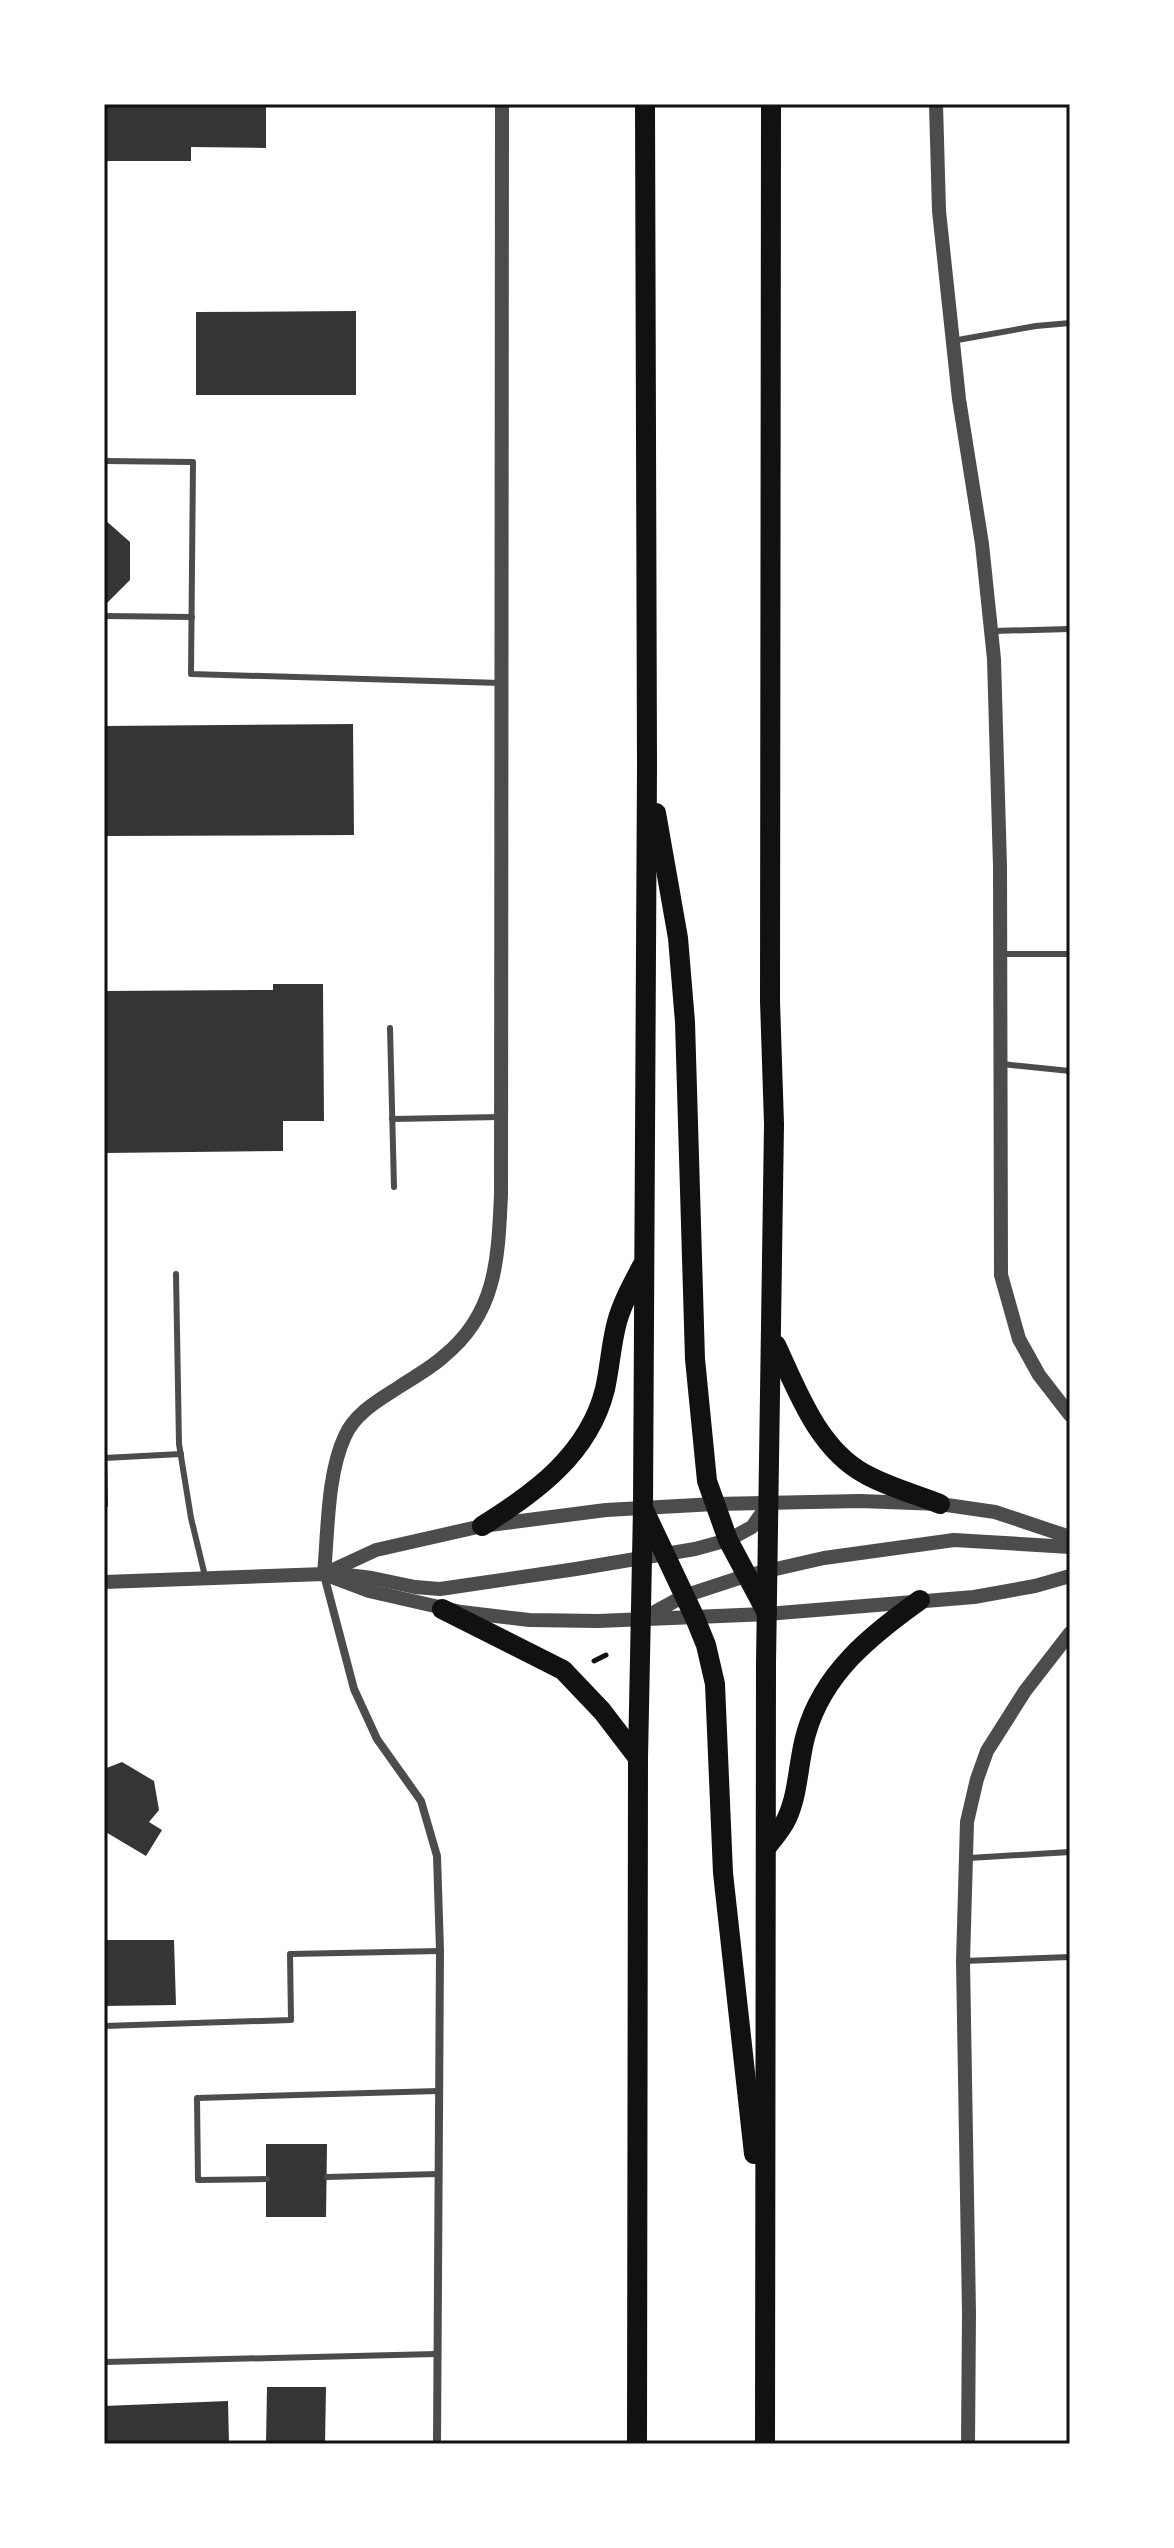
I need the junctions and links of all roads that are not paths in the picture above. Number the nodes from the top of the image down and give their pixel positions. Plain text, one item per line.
1 (502, 104) edge
2 (645, 104) edge
3 (771, 104) edge
4 (936, 104) edge
5 (1070, 323) edge
6 (952, 341) junction
7 (104, 461) edge
8 (104, 616) edge
9 (192, 617) junction
10 (1070, 629) edge
11 (991, 631) junction
12 (501, 683) junction
13 (647, 766) junction
14 (999, 954) junction
15 (1070, 954) edge
16 (390, 1028) dead end
17 (999, 1064) junction
18 (1070, 1071) edge
19 (501, 1117) junction
20 (392, 1119) junction
21 (394, 1187) dead end
22 (644, 1263) junction
23 (176, 1274) dead end
24 (773, 1337) junction
25 (1070, 1415) edge
26 (181, 1454) junction
27 (104, 1458) edge
28 (769, 1503) junction
29 (715, 1504) junction
30 (940, 1504) junction
31 (643, 1508) junction
32 (482, 1526) junction
33 (1070, 1537) edge
34 (728, 1540) junction
35 (1070, 1547) edge
36 (666, 1554) junction
37 (642, 1559) junction
38 (768, 1570) junction
39 (324, 1574) junction
40 (745, 1576) junction
41 (1070, 1576) edge
42 (206, 1580) junction
43 (104, 1582) edge
44 (684, 1596) junction
45 (920, 1600) junction
46 (442, 1609) junction
47 (767, 1614) junction
48 (695, 1618) junction
49 (641, 1619) junction
50 (1070, 1633) edge
51 (638, 1758) junction
52 (766, 1848) junction
53 (1070, 1852) edge
54 (965, 1858) junction
55 (440, 1951) junction
56 (1070, 1957) edge
57 (963, 1961) junction
58 (104, 2026) edge
59 (438, 2091) junction
60 (438, 2174) junction
61 (327, 2177) dead end
62 (267, 2179) dead end
63 (765, 2253) junction
64 (436, 2354) junction
65 (104, 2362) edge
66 (437, 2444) edge
67 (637, 2444) edge
68 (765, 2444) edge
69 (968, 2444) edge

1 - 12 street
2 - 13 main road
3 - 24 main road
4 - 6 street
5 - 6 lane
6 - 11 street
7 - 9 lane
8 - 9 lane
9 - 12 lane
10 - 11 lane
11 - 14 street
12 - 19 street
13 - 22 main road
13 - 29 main road
14 - 15 lane
14 - 17 street
16 - 20 lane
17 - 18 lane
17 - 25 street
19 - 20 lane
19 - 39 street
20 - 21 lane
22 - 31 main road
22 - 32 main road
23 - 26 lane
24 - 28 main road
24 - 30 main road
26 - 27 lane
26 - 42 lane
28 - 29 street
28 - 30 street
28 - 34 street
28 - 38 main road
29 - 31 street
29 - 34 main road
30 - 33 street
31 - 32 street
31 - 36 main road
31 - 37 main road
32 - 39 street
34 - 36 street
34 - 40 main road
35 - 38 street
36 - 37 street
36 - 44 main road
37 - 39 street
37 - 49 main road
38 - 40 street
38 - 47 main road
39 - 42 street
39 - 46 street
39 - 55 street
40 - 44 street
40 - 47 main road
41 - 45 street
42 - 43 street
44 - 48 main road
44 - 49 street
45 - 47 street
45 - 52 main road
46 - 49 street
46 - 51 main road
47 - 48 street
47 - 52 main road
48 - 49 street
48 - 63 main road
49 - 51 main road
50 - 54 street
51 - 67 main road
52 - 63 main road
53 - 54 lane
54 - 57 street
55 - 58 lane
55 - 59 street
56 - 57 lane
57 - 69 street
59 - 60 street
59 - 62 lane
60 - 61 lane
60 - 64 street
63 - 68 main road
64 - 65 lane
64 - 66 street

